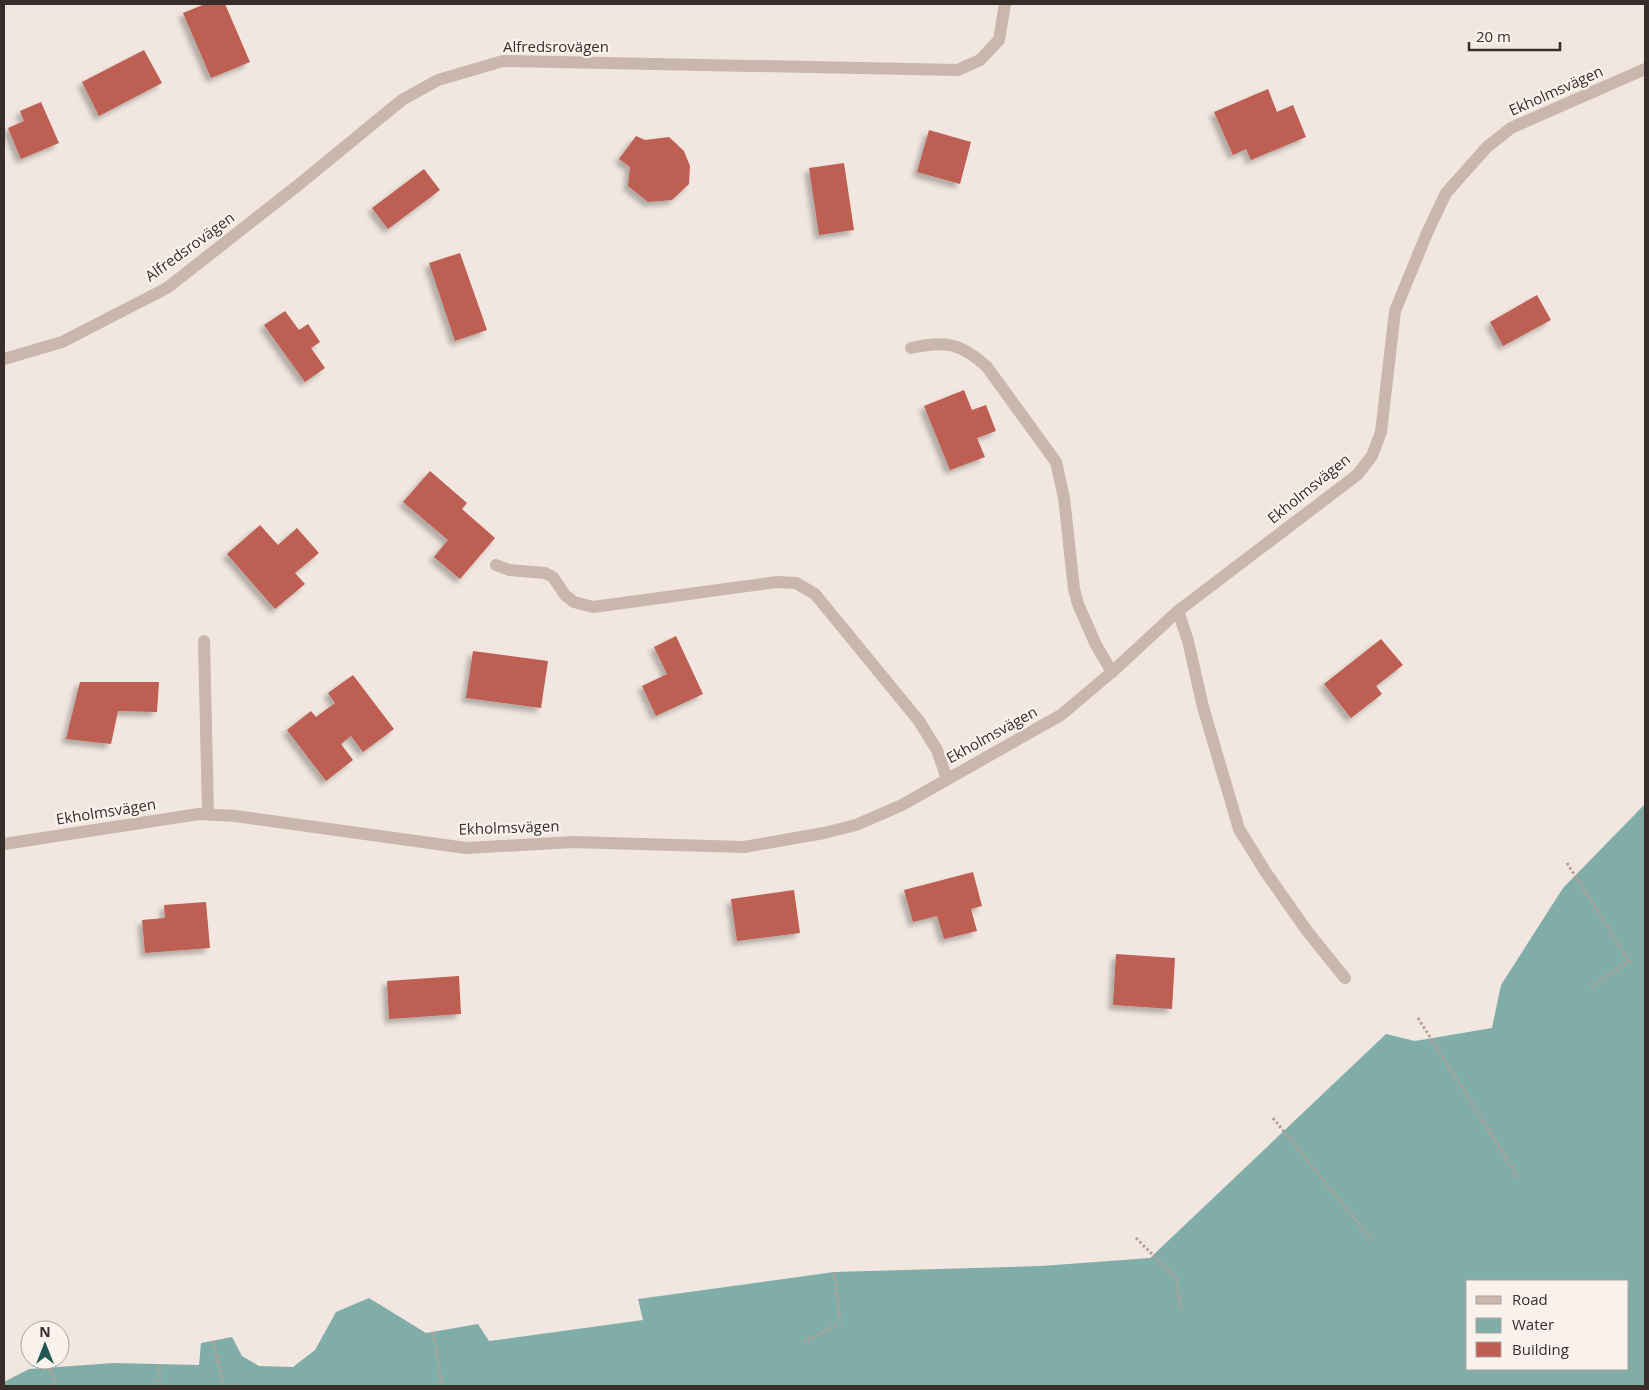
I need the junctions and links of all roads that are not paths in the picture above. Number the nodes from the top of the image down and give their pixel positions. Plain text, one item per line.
1 (1004, 4) edge
2 (1645, 70) edge
3 (911, 348) dead end
4 (4, 358) edge
5 (496, 565) dead end
6 (1178, 611) junction
7 (204, 640) dead end
8 (1112, 672) junction
9 (947, 778) junction
10 (208, 814) junction
11 (4, 844) edge
12 (1345, 978) dead end

1 - 4 street, Alfredsrovägen
2 - 6 street, Ekholmsvägen
3 - 8 street
5 - 9 street, Ekholmsvägen
6 - 8 street, Ekholmsvägen
6 - 12 street
7 - 10 street
8 - 9 street, Ekholmsvägen
9 - 10 street, Ekholmsvägen
10 - 11 street, Ekholmsvägen

